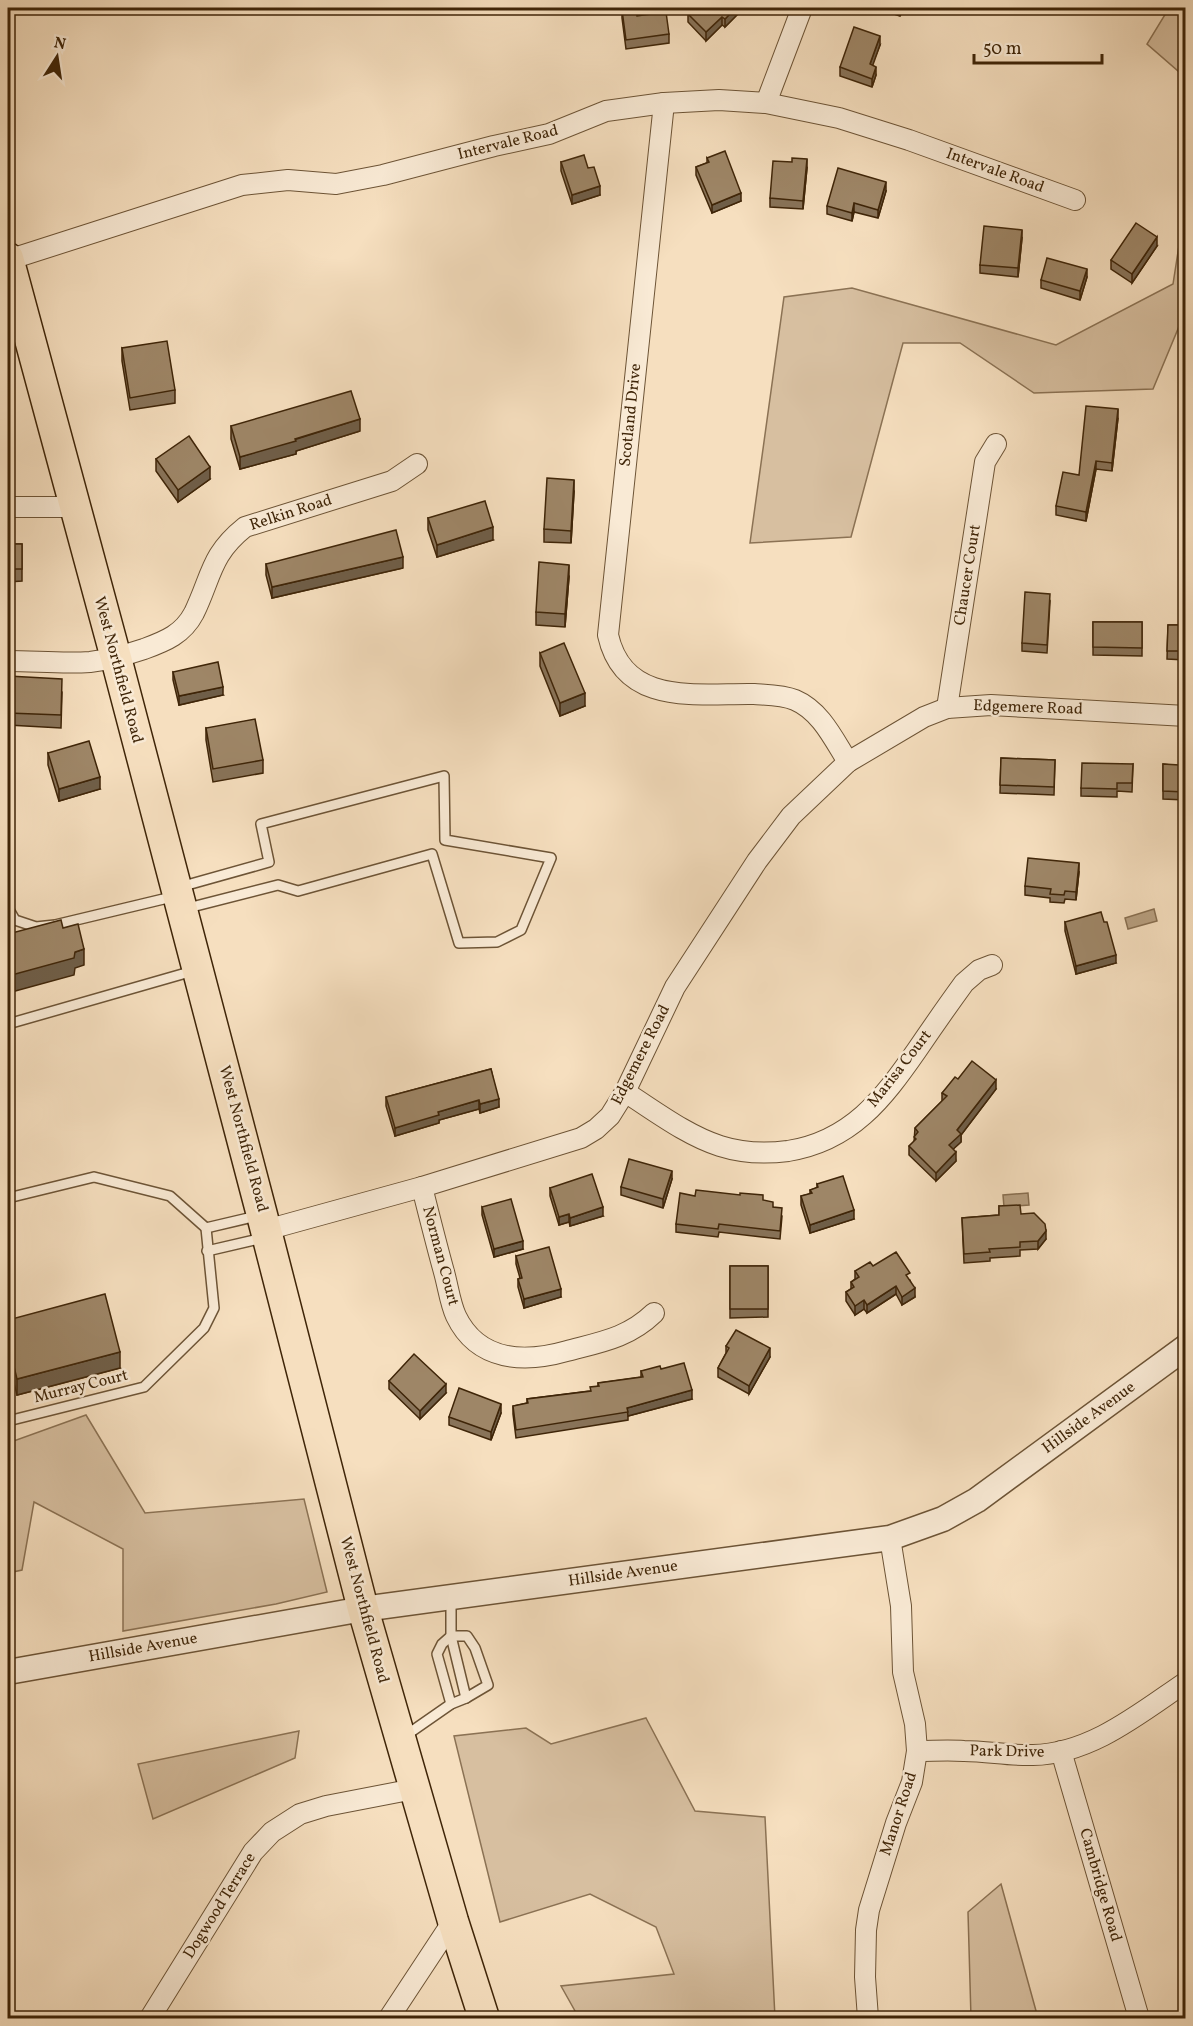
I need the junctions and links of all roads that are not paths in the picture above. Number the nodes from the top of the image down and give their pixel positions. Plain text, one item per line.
1 (802, 8) edge
2 (664, 103) junction
3 (766, 103) junction
4 (1075, 200) dead end
5 (9, 266) edge
6 (996, 444) dead end
7 (417, 464) dead end
8 (8, 507) edge
9 (74, 507) junction
10 (116, 658) junction
11 (8, 661) edge
12 (946, 708) junction
13 (1185, 716) edge
14 (848, 762) junction
15 (179, 898) junction
16 (8, 908) edge
17 (992, 965) dead end
18 (198, 970) junction
19 (8, 1024) edge
20 (625, 1092) junction
21 (422, 1187) junction
22 (8, 1198) edge
23 (266, 1227) junction
24 (206, 1228) junction
25 (207, 1251) junction
26 (654, 1313) dead end
27 (1185, 1347) edge
28 (8, 1421) edge
29 (890, 1538) junction
30 (452, 1597) junction
31 (363, 1609) junction
32 (451, 1636) junction
33 (8, 1672) edge
34 (1185, 1682) edge
35 (466, 1698) junction
36 (451, 1704) junction
37 (400, 1739) junction
38 (917, 1751) junction
39 (1061, 1751) junction
40 (414, 1789) junction
41 (453, 1921) junction
42 (150, 2019) edge
43 (388, 2019) edge
44 (484, 2019) edge
45 (868, 2019) edge
46 (1139, 2019) edge

1 - 3 street
2 - 3 street, Intervale Road
2 - 5 street, Intervale Road
2 - 14 street, Scotland Drive
3 - 4 street, Intervale Road
5 - 9 main road, West Northfield Road
6 - 12 street, Chaucer Court
7 - 10 street, Relkin Road
8 - 9 street
9 - 10 main road, West Northfield Road
10 - 11 street, Relkin Road
10 - 15 main road, West Northfield Road
12 - 13 street, Edgemere Road
12 - 14 street, Edgemere Road
14 - 20 street, Edgemere Road
15 - 15 lane
15 - 16 lane
15 - 18 main road, West Northfield Road
17 - 20 street, Marisa Court
18 - 19 lane
18 - 23 main road, West Northfield Road
20 - 21 street, Edgemere Road
21 - 23 street, Edgemere Road
21 - 26 street, Norman Court
22 - 24 lane
23 - 24 lane
23 - 25 lane
23 - 31 main road, West Northfield Road
24 - 25 lane, Murray Court
25 - 28 lane, Murray Court
27 - 29 street, Hillside Avenue
29 - 30 street, Hillside Avenue
29 - 38 street, Manor Road
30 - 31 street, Hillside Avenue
30 - 32 lane
31 - 33 street, Hillside Avenue
31 - 37 main road, West Northfield Road
32 - 35 lane
32 - 35 lane
32 - 36 lane
34 - 39 street, Park Drive
35 - 36 lane
36 - 37 lane
37 - 40 main road, West Northfield Road
38 - 39 street, Park Drive
38 - 45 street, Manor Road
39 - 46 street, Cambridge Road
40 - 41 main road, West Northfield Road
40 - 42 street, Dogwood Terrace
41 - 43 street
41 - 44 main road, West Northfield Road

